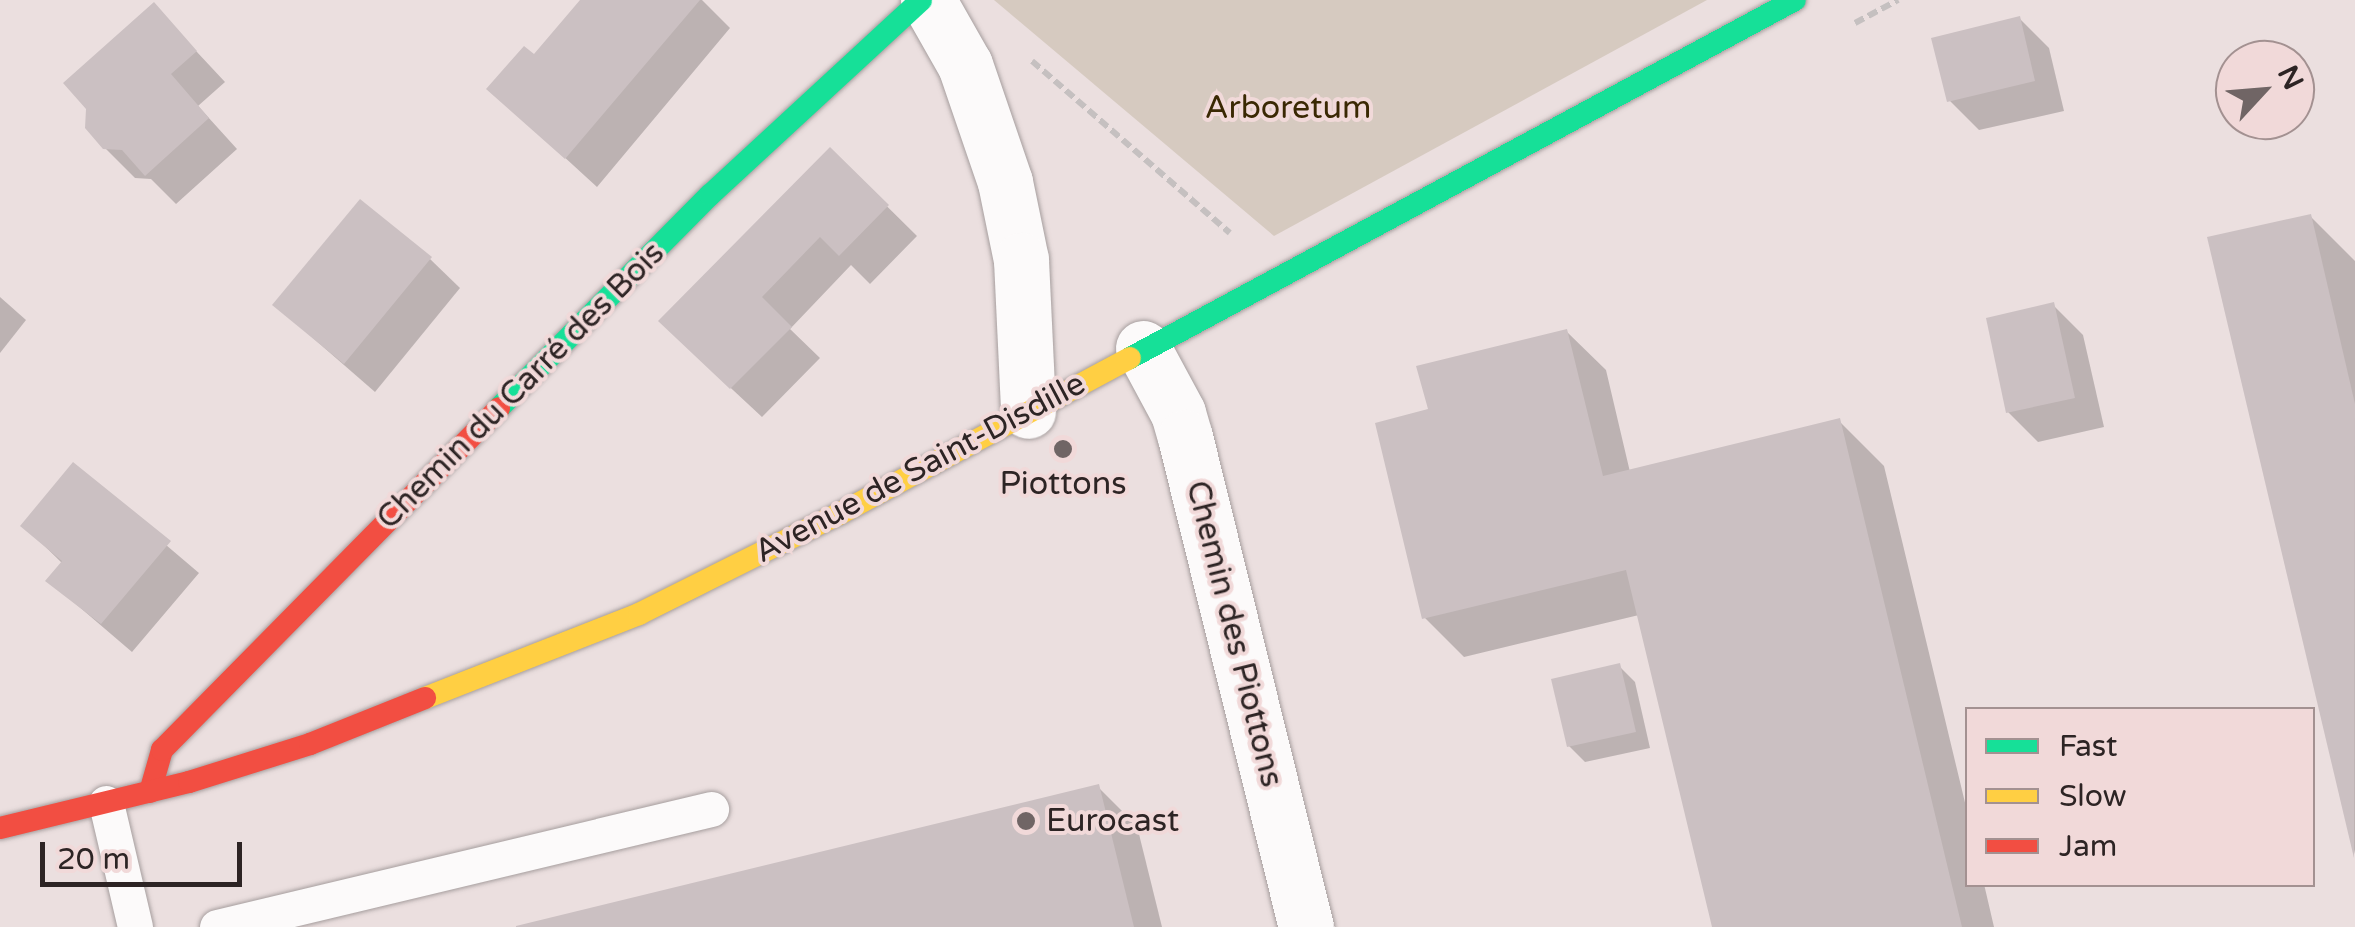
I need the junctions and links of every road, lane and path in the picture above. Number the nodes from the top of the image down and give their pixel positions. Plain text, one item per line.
1 (925, 0) edge
2 (1795, 0) edge
3 (1025, 55) dead end
4 (1278, 274) junction
5 (1143, 348) junction
6 (1028, 412) junction
7 (150, 792) junction
8 (106, 803) junction
9 (711, 809) dead end
10 (0, 828) edge
11 (136, 927) edge
12 (217, 927) edge
13 (1306, 927) edge

1 - 6 street
1 - 7 street, Chemin du Carré des Bois
2 - 4 street, Avenue de Saint-Disdille
3 - 4 path
4 - 5 street, Avenue de Saint-Disdille
5 - 6 street, Avenue de Saint-Disdille
5 - 13 street, Chemin des Piottons
6 - 7 street, Avenue de Saint-Disdille
7 - 8 street, Avenue de Saint-Disdille
8 - 10 street, Avenue de Saint-Disdille
8 - 11 lane
9 - 12 lane

